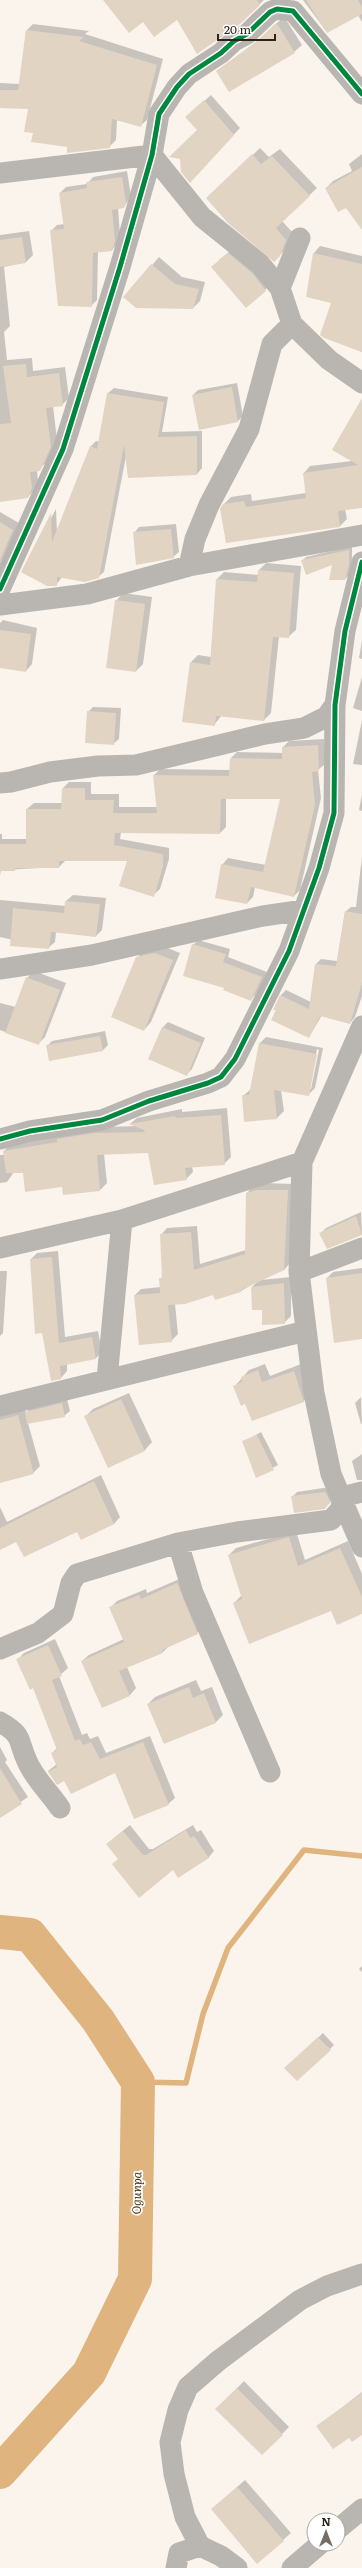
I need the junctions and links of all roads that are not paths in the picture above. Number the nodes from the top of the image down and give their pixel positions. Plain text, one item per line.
1 (362, 94) edge
2 (152, 155) junction
3 (0, 173) edge
4 (300, 238) dead end
5 (280, 288) junction
6 (292, 324) junction
7 (362, 383) edge
8 (362, 535) edge
9 (362, 562) edge
10 (189, 566) junction
11 (0, 589) edge
12 (0, 605) edge
13 (335, 705) junction
14 (0, 783) edge
15 (304, 910) junction
16 (0, 969) edge
17 (362, 1026) edge
18 (0, 1139) edge
19 (302, 1162) junction
20 (122, 1220) junction
21 (0, 1248) edge
22 (362, 1248) edge
23 (299, 1272) junction
24 (306, 1331) junction
25 (107, 1379) junction
26 (0, 1406) edge
27 (362, 1492) edge
28 (342, 1497) junction
29 (178, 1543) junction
30 (362, 1547) edge
31 (0, 1649) edge
32 (0, 1722) edge
33 (270, 1772) dead end
34 (60, 1808) dead end
35 (362, 2274) edge
36 (362, 2510) edge
37 (346, 2523) edge
38 (200, 2546) junction
39 (311, 2552) edge
40 (176, 2568) edge
41 (237, 2568) edge
42 (292, 2568) edge

1 - 2 street
2 - 3 street
2 - 5 street
2 - 11 street
4 - 5 street
5 - 6 street
6 - 7 street
6 - 10 street
8 - 10 street
9 - 13 street
10 - 12 street
13 - 14 street
13 - 15 street
15 - 16 street
15 - 18 street
17 - 19 street
19 - 20 street
19 - 23 street
20 - 21 street
20 - 25 street
22 - 23 street
23 - 24 street
24 - 25 street
24 - 28 street
25 - 26 street
27 - 28 street
28 - 29 street
28 - 30 street
29 - 31 street
29 - 33 street
32 - 34 street
35 - 38 street
36 - 37 street
38 - 40 street
38 - 41 street
39 - 42 street

